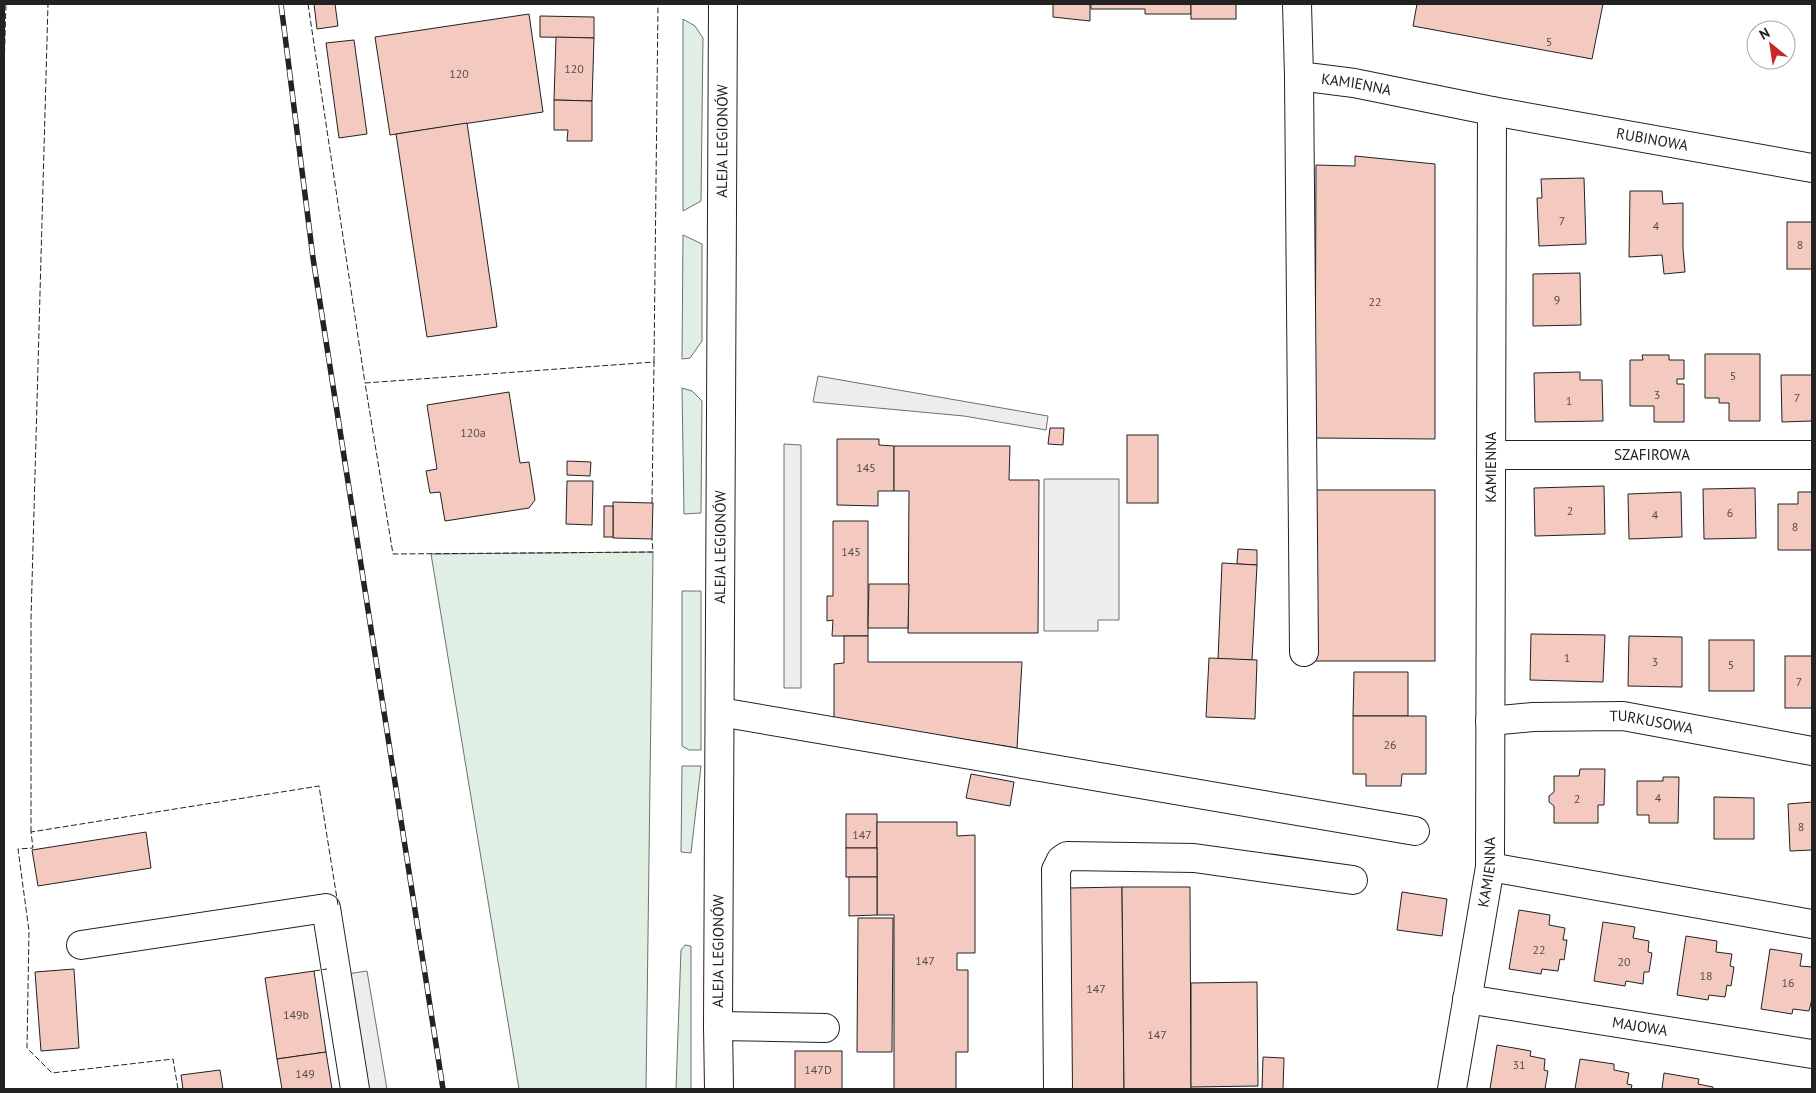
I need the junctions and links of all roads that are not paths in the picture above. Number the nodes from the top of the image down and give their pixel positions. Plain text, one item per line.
1 (723, 4) edge
2 (1297, 4) edge
3 (1299, 76) junction
4 (1492, 111) junction
5 (1812, 168) edge
6 (1492, 455) junction
7 (1812, 455) edge
8 (1304, 652) dead end
9 (720, 712) junction
10 (1490, 721) junction
11 (1812, 751) edge
12 (1415, 831) dead end
13 (1490, 867) junction
14 (1353, 880) dead end
15 (1812, 924) edge
16 (81, 945) dead end
17 (1468, 999) junction
18 (718, 1026) junction
19 (825, 1028) dead end
20 (1812, 1054) edge
21 (355, 1089) edge
22 (719, 1089) edge
23 (1058, 1089) edge
24 (1452, 1089) edge

1 - 9 street, ALEJA LEGIONÓW
2 - 3 street, KAMIENNA
3 - 4 street, KAMIENNA
3 - 8 street
4 - 5 street, RUBINOWA
4 - 6 street, KAMIENNA
6 - 7 street, SZAFIROWA
6 - 10 street, KAMIENNA
9 - 12 street
9 - 18 street, ALEJA LEGIONÓW
10 - 11 street, TURKUSOWA
10 - 13 street, KAMIENNA
13 - 15 street
13 - 17 street, KAMIENNA
14 - 23 street
16 - 21 street
17 - 20 street, MAJOWA
17 - 24 street, KAMIENNA
18 - 19 street
18 - 22 street, ALEJA LEGIONÓW

